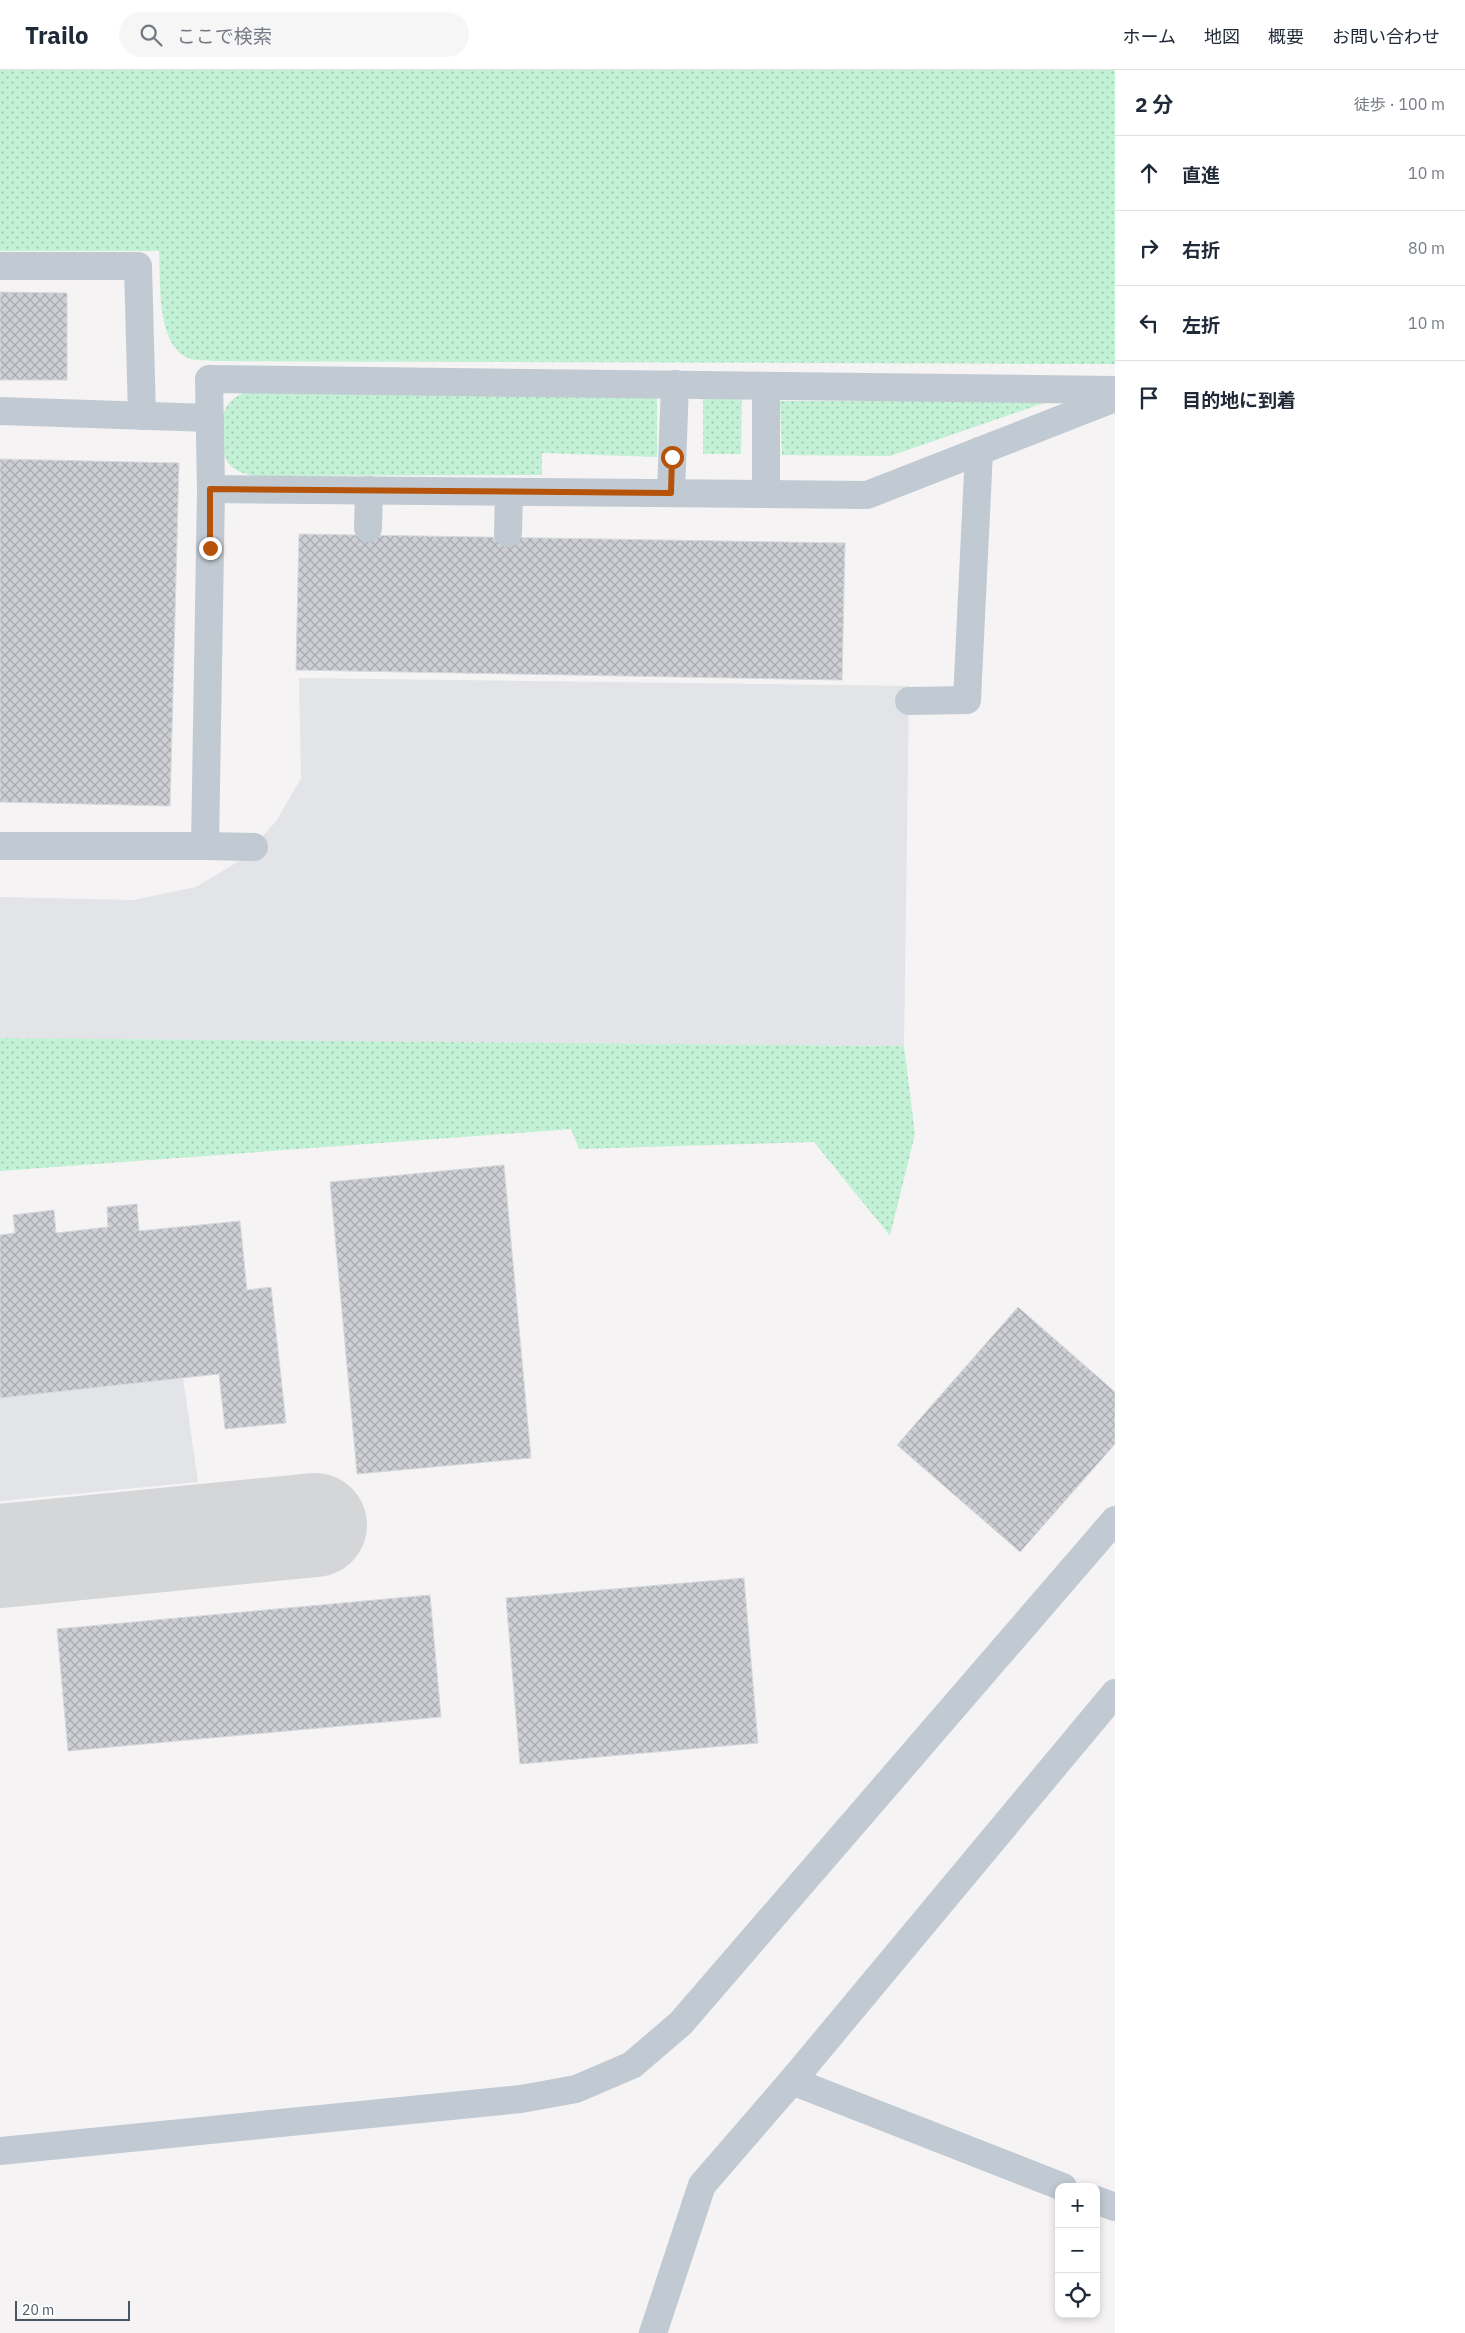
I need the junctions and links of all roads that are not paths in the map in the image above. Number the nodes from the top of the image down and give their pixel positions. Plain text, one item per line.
1 (0, 266) edge
2 (675, 384) junction
3 (766, 386) junction
4 (1115, 390) edge
5 (1115, 398) edge
6 (0, 411) edge
7 (142, 416) junction
8 (210, 418) junction
9 (979, 451) junction
10 (210, 489) junction
11 (369, 490) junction
12 (509, 492) junction
13 (671, 493) junction
14 (766, 494) junction
15 (368, 528) dead end
16 (508, 533) dead end
17 (909, 701) dead end
18 (0, 846) edge
19 (205, 846) junction
20 (254, 847) dead end
21 (1115, 1520) edge
22 (1115, 1693) edge
23 (792, 2081) junction
24 (0, 2152) edge
25 (1055, 2184) edge
26 (1100, 2201) edge
27 (1115, 2207) edge
28 (654, 2333) edge

1 - 7 street
2 - 3 street
2 - 8 street
2 - 13 street
3 - 4 street
3 - 14 street
5 - 9 street
6 - 7 street
7 - 8 street
8 - 10 street
9 - 14 street
9 - 17 street
10 - 11 street
10 - 19 street
11 - 12 street
11 - 15 street
12 - 13 street
12 - 16 street
13 - 14 street
18 - 19 street
19 - 20 street
21 - 24 street
22 - 23 street
23 - 25 street
23 - 28 street
26 - 27 street

